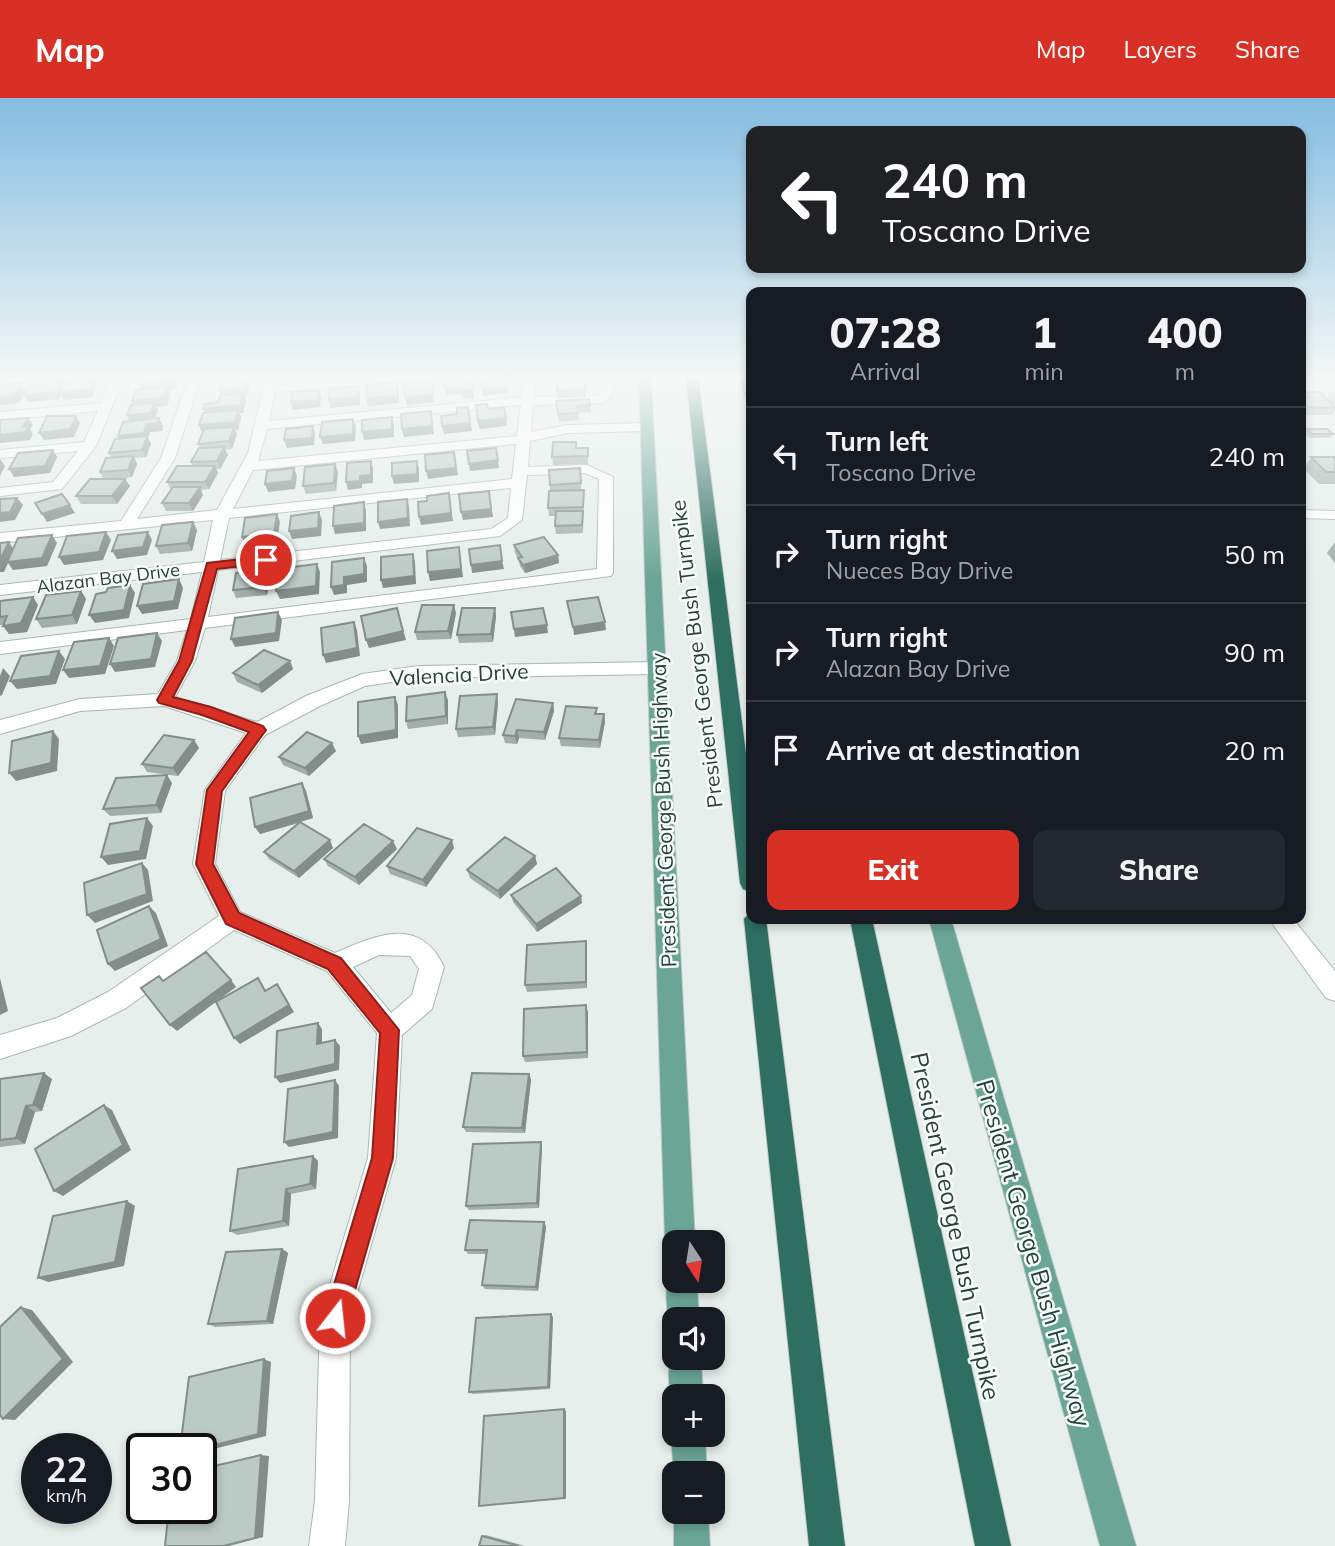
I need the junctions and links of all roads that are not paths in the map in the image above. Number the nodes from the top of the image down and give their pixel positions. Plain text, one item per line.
1 (173, 445) edge
2 (255, 445) edge
3 (466, 445) edge
4 (522, 445) edge
5 (648, 445) edge
6 (700, 445) edge
7 (89, 446) joint
8 (0, 454) edge
9 (248, 466) junction
10 (519, 477) junction
11 (0, 492) edge
12 (1306, 514) edge
13 (222, 515) junction
14 (1335, 515) edge
15 (126, 524) junction
16 (0, 538) edge
17 (211, 566) junction
18 (0, 590) edge
19 (198, 624) junction
20 (0, 648) edge
21 (658, 668) junction
22 (164, 700) junction
23 (0, 727) edge
24 (258, 730) junction
25 (746, 840) edge
26 (232, 919) junction
27 (756, 924) edge
28 (862, 924) edge
29 (941, 924) edge
30 (1284, 924) edge
31 (335, 964) junction
32 (1335, 990) edge
33 (390, 1030) junction
34 (0, 1047) edge
35 (681, 1230) edge
36 (691, 1524) edge
37 (327, 1546) edge
38 (692, 1546) edge
39 (828, 1546) edge
40 (993, 1546) edge
41 (1118, 1546) edge

1 - 15 street
2 - 9 street
3 - 9 street
4 - 10 street
5 - 21 main road, President George Bush Highway
6 - 25 highway, President George Bush Turnpike
7 - 8 street
7 - 11 street
9 - 13 street
10 - 13 street
10 - 17 street, Alazan Bay Drive
10 - 19 street
12 - 14 street
13 - 15 street
13 - 17 street
15 - 16 street
17 - 18 street, Alazan Bay Drive
17 - 19 street
19 - 20 street
19 - 22 street
21 - 24 street, Valencia Drive
21 - 35 main road, President George Bush Highway
22 - 23 street
22 - 24 street
24 - 26 street, Valencia Drive
26 - 31 street
26 - 34 street
27 - 39 highway
28 - 40 highway, President George Bush Turnpike
29 - 41 main road, President George Bush Highway
30 - 32 street
31 - 33 street
31 - 33 street
33 - 37 street
36 - 38 main road

